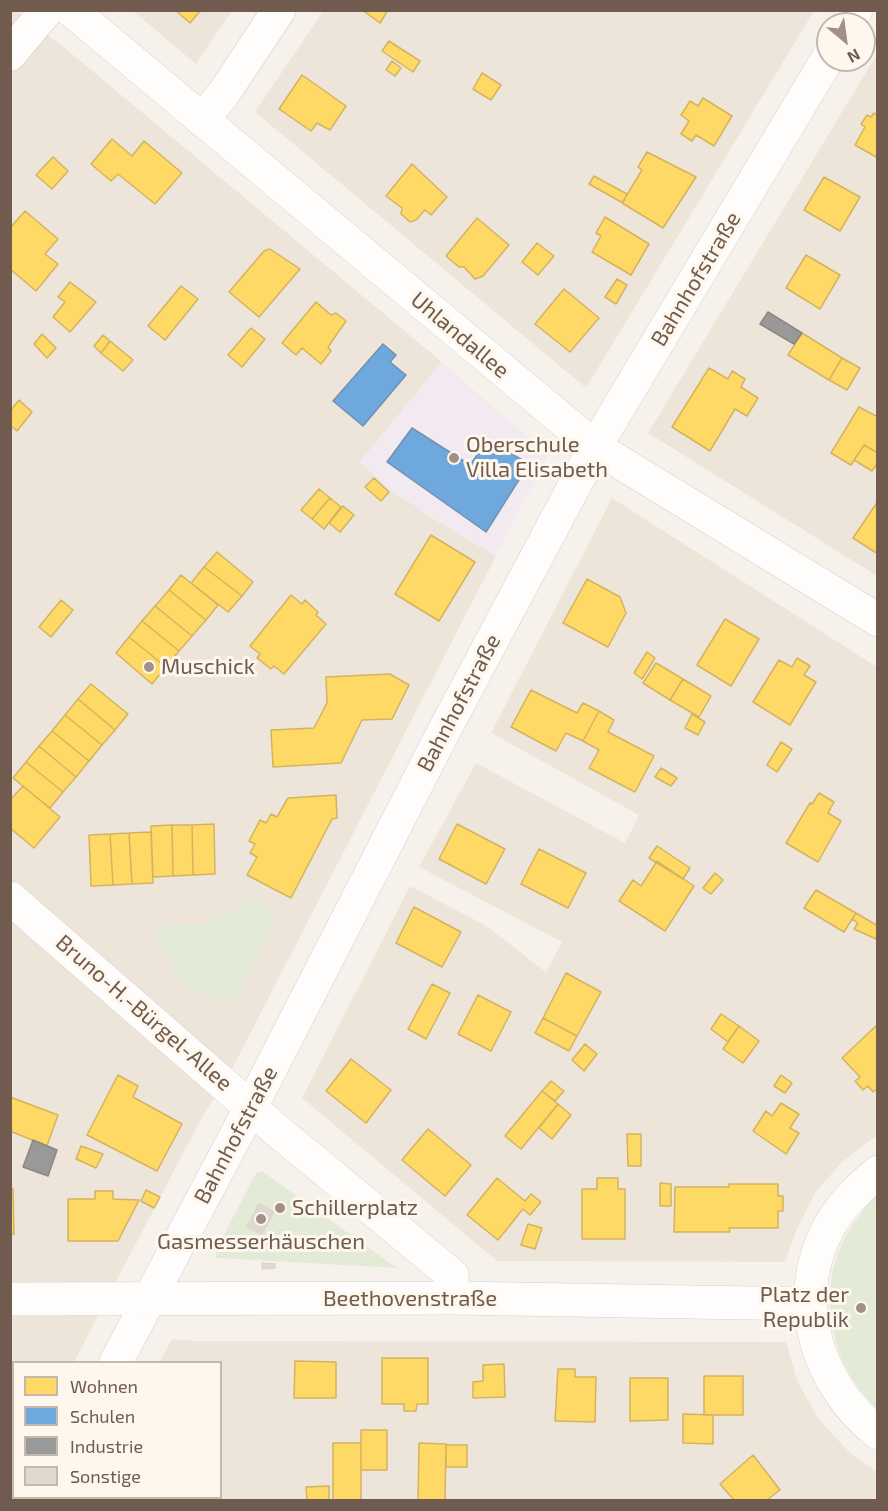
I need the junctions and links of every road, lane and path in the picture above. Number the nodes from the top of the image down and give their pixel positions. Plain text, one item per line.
1 (47, 10) edge
2 (71, 10) edge
3 (279, 10) edge
4 (10, 54) edge
5 (820, 72) edge
6 (202, 120) junction
7 (595, 447) junction
8 (878, 620) edge
9 (10, 898) edge
10 (251, 1107) junction
11 (878, 1172) edge
12 (453, 1298) junction
13 (10, 1299) edge
14 (149, 1300) junction
15 (810, 1304) junction
16 (117, 1361) edge
17 (878, 1433) edge

1 - 4 street
2 - 6 street, Uhlandallee
3 - 6 street
5 - 7 street, Bahnhofstraße
6 - 7 street, Uhlandallee
7 - 8 street, Uhlandallee
7 - 10 street, Bahnhofstraße
9 - 10 street, Bruno-H.-Bürgel-Allee
10 - 12 street, Bruno-H.-Bürgel-Allee
10 - 14 street, Bahnhofstraße
11 - 15 street
12 - 14 street, Beethovenstraße
12 - 15 street, Beethovenstraße
13 - 14 street, Beethovenstraße
14 - 16 street, Bahnhofstraße
15 - 17 street

